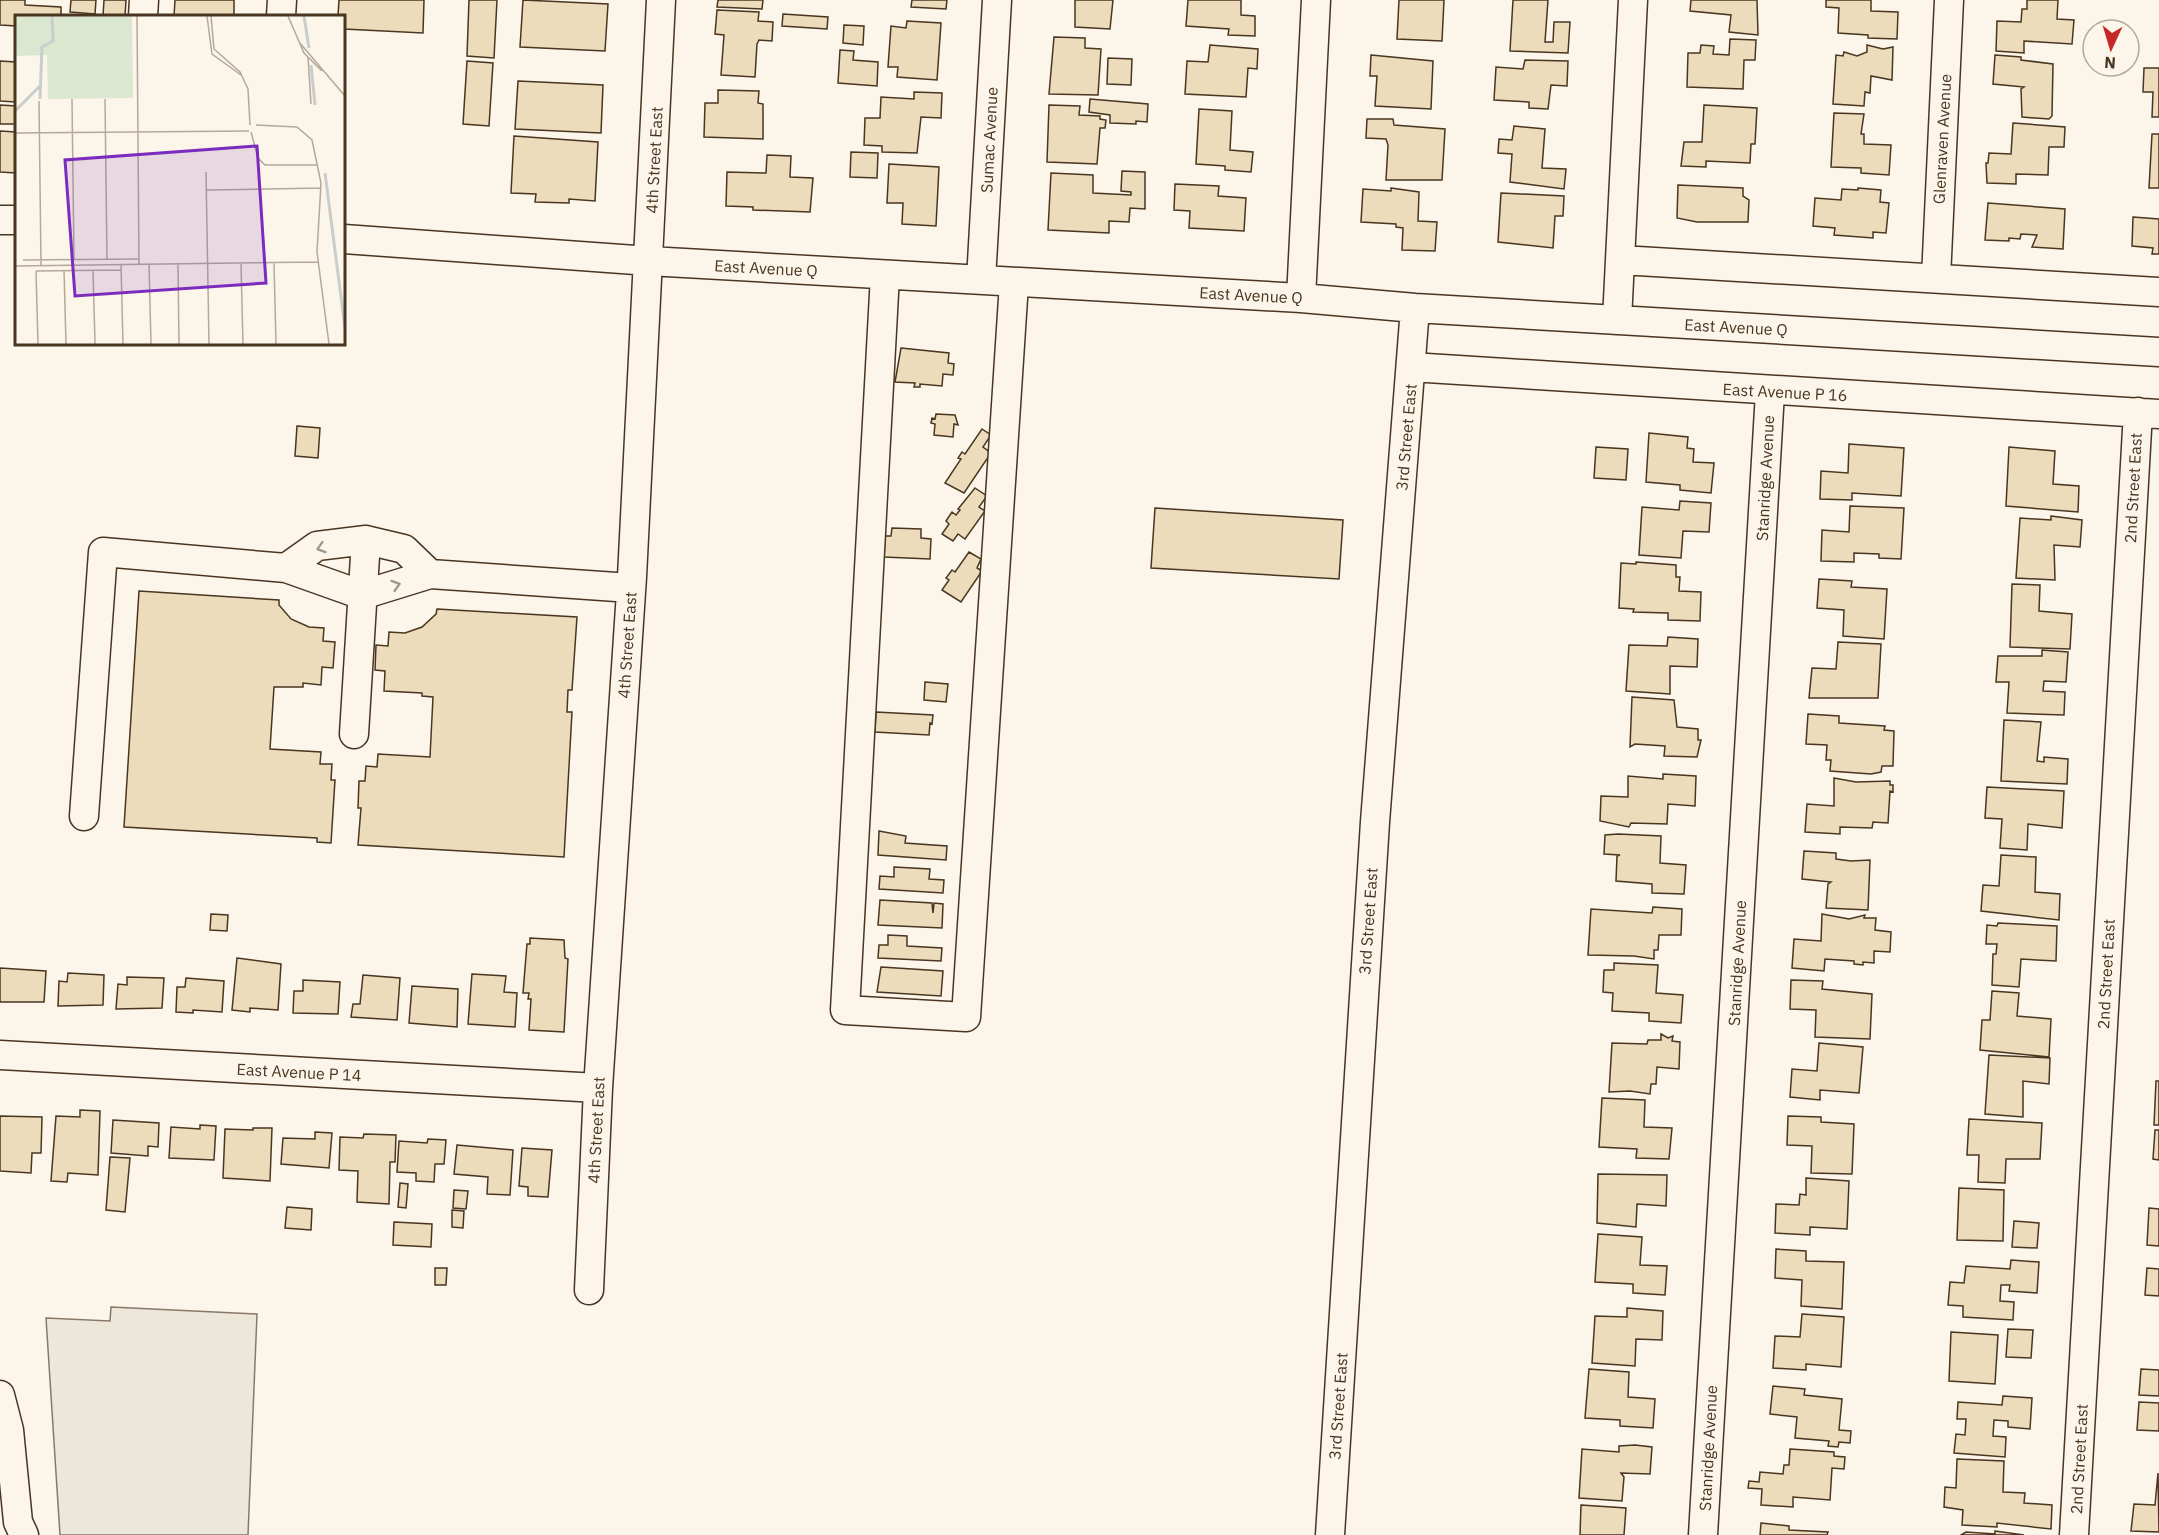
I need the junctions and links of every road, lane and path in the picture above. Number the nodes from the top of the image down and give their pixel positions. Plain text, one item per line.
1 (144, 0) edge
2 (282, 0) edge
3 (661, 0) edge
4 (997, 0) edge
5 (1316, 0) edge
6 (1633, 0) edge
7 (1949, 0) edge
8 (143, 15) edge
9 (281, 15) edge
10 (345, 239) edge
11 (1621, 260) junction
12 (649, 261) junction
13 (885, 275) junction
14 (1936, 278) junction
15 (981, 280) junction
16 (1014, 283) junction
17 (2159, 292) edge
18 (1301, 298) junction
19 (1415, 308) junction
20 (1617, 320) junction
21 (2159, 352) edge
22 (1411, 367) junction
23 (1770, 392) junction
24 (2148, 413) edge
25 (366, 540) junction
26 (286, 568) junction
27 (430, 574) junction
28 (631, 588) junction
29 (362, 595) junction
30 (354, 734) dead end
31 (84, 816) dead end
32 (0, 1055) edge
33 (598, 1088) junction
34 (589, 1290) dead end
35 (0, 1395) edge
36 (18, 1530) edge
37 (1330, 1535) edge
38 (1703, 1535) edge
39 (2074, 1535) edge

1 - 8 street
2 - 9 street
3 - 12 street, 4th Street East
4 - 15 street, Sumac Avenue
5 - 18 street
6 - 11 street
7 - 14 street, Glenraven Avenue
10 - 12 street, East Avenue Q
11 - 14 street
11 - 20 street
12 - 13 street, East Avenue Q
12 - 28 street, 4th Street East
13 - 15 street, East Avenue Q
13 - 16 street
14 - 17 street
15 - 16 street, East Avenue Q
16 - 18 street, East Avenue Q
18 - 19 street, East Avenue Q
19 - 20 street, East Avenue Q
19 - 22 street, 3rd Street East
20 - 21 street, East Avenue Q
22 - 23 street, East Avenue P 16
22 - 37 street, 3rd Street East
23 - 24 street, East Avenue P 16
23 - 38 street, Stanridge Avenue
24 - 39 street, 2nd Street East
25 -> 26 street
25 - 27 street
25 - 29 street
26 - 29 street
26 - 31 street
27 - 28 street
29 -> 27 street
28 - 33 street, 4th Street East
29 - 30 street
32 - 33 street, East Avenue P 14
33 - 34 street, 4th Street East
35 - 36 street

